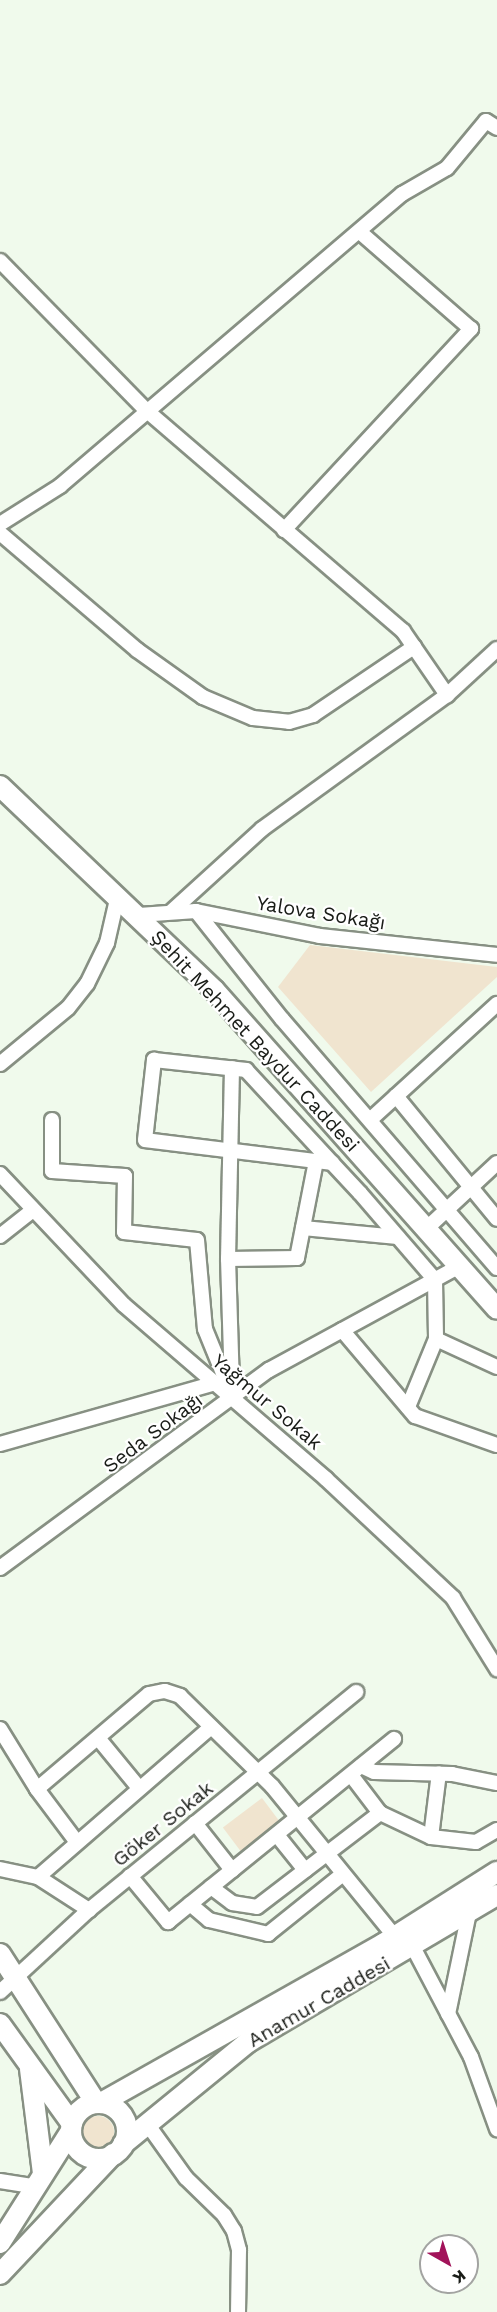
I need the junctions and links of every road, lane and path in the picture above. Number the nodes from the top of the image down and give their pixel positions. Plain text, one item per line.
1 (491, 124) edge
2 (361, 233) junction
3 (0, 261) edge
4 (146, 410) junction
5 (0, 524) edge
6 (284, 530) junction
7 (0, 533) edge
8 (414, 647) junction
9 (497, 649) edge
10 (447, 695) junction
11 (0, 786) edge
12 (117, 895) junction
13 (172, 911) junction
14 (196, 911) junction
15 (139, 915) junction
16 (497, 955) edge
17 (497, 1004) edge
18 (0, 1064) edge
19 (232, 1068) junction
20 (396, 1096) junction
21 (371, 1119) junction
22 (52, 1120) dead end
23 (233, 1153) junction
24 (316, 1161) junction
25 (332, 1163) junction
26 (497, 1163) edge
27 (0, 1174) edge
28 (471, 1187) junction
29 (33, 1210) junction
30 (448, 1210) junction
31 (497, 1219) edge
32 (303, 1228) junction
33 (426, 1229) junction
34 (0, 1236) edge
35 (398, 1237) junction
36 (228, 1259) junction
37 (460, 1266) junction
38 (497, 1268) edge
39 (435, 1280) junction
40 (497, 1309) edge
41 (342, 1330) junction
42 (436, 1339) junction
43 (497, 1367) edge
44 (215, 1383) junction
45 (232, 1397) junction
46 (408, 1407) junction
47 (0, 1444) edge
48 (497, 1445) edge
49 (0, 1568) edge
50 (497, 1669) edge
51 (356, 1692) dead end
52 (211, 1727) junction
53 (0, 1729) edge
54 (98, 1738) junction
55 (394, 1739) dead end
56 (356, 1770) junction
57 (257, 1771) junction
58 (439, 1773) junction
59 (497, 1783) edge
60 (139, 1788) junction
61 (37, 1790) junction
62 (380, 1813) junction
63 (297, 1818) junction
64 (195, 1823) junction
65 (497, 1830) edge
66 (277, 1835) junction
67 (431, 1837) junction
68 (76, 1841) junction
69 (326, 1853) junction
70 (0, 1869) edge
71 (232, 1870) junction
72 (304, 1870) junction
73 (497, 1872) edge
74 (343, 1874) junction
75 (130, 1876) junction
76 (38, 1877) junction
77 (212, 1887) junction
78 (497, 1895) edge
79 (190, 1904) junction
80 (89, 1910) junction
81 (469, 1913) junction
82 (395, 1937) junction
83 (412, 1947) junction
84 (0, 1954) edge
85 (15, 1977) junction
86 (0, 1992) edge
87 (448, 2014) junction
88 (0, 2024) edge
89 (28, 2063) junction
90 (99, 2103) junction
91 (148, 2125) junction
92 (72, 2128) junction
93 (497, 2129) edge
94 (118, 2149) junction
95 (40, 2180) junction
96 (0, 2181) edge
97 (0, 2243) edge
98 (0, 2274) edge
99 (238, 2312) edge

1 - 2 street
2 - 4 street
2 - 6 street
3 - 4 street
4 - 5 street
4 - 6 street
6 - 8 street
7 - 8 street
8 - 10 street
9 - 10 street
10 - 13 street
11 - 12 street, Şehit Mehmet Baydur Caddesi
12 - 15 street, Şehit Mehmet Baydur Caddesi
12 - 18 street
13 - 14 street, Yalova Sokağı
13 - 15 street, Yalova Sokağı
14 - 16 street, Yalova Sokağı
14 - 21 street
15 - 33 street, Şehit Mehmet Baydur Caddesi
17 - 20 street
19 - 23 street
19 - 23 street
19 - 25 street
20 - 21 street
20 - 28 street
21 - 30 street
22 - 45 street
23 - 24 street
23 - 36 street
24 - 25 street
24 - 32 street
25 - 35 street
26 - 28 street
27 - 29 street, Yağmur Sokak
28 - 30 street
28 - 31 street
29 - 34 street
29 - 44 street, Yağmur Sokak
30 - 33 street
30 - 38 street
32 - 35 street
32 - 36 street
33 - 37 street, Şehit Mehmet Baydur Caddesi
35 - 39 street
36 - 45 street
37 - 39 street, Seda Sokağı
37 - 40 street, Şehit Mehmet Baydur Caddesi
39 - 41 street, Seda Sokağı
39 - 42 street
41 - 45 street, Seda Sokağı
41 - 46 street
42 - 43 street
42 - 46 street
44 - 45 street, Yağmur Sokak
44 - 47 street
45 - 49 street, Seda Sokağı
45 - 50 street, Yağmur Sokak
46 - 48 street
51 - 57 street, Göker Sokak
52 - 54 street
52 - 57 street
52 - 60 street
53 - 61 street
54 - 60 street
54 - 61 street
55 - 56 street
56 - 58 street
56 - 62 street
56 - 63 street
57 - 63 street
57 - 64 street, Göker Sokak
58 - 59 street
58 - 67 street
60 - 68 street
61 - 68 street
62 - 67 street
62 - 69 street
63 - 66 street
63 - 69 street
64 - 71 street
64 - 75 street, Göker Sokak
65 - 67 street
66 - 71 street
66 - 72 street
68 - 76 street
69 - 72 street
69 - 74 street
70 - 76 street
71 - 77 street
72 - 77 street
73 - 82 street, Anamur Caddesi
74 - 79 street
74 - 82 street
75 - 79 street
75 - 80 street, Göker Sokak
76 - 80 street
77 - 79 street
78 - 81 street, Anamur Caddesi
80 - 85 street, Göker Sokak
81 - 83 street, Anamur Caddesi
81 - 87 street
82 - 83 street
82 - 90 street, Anamur Caddesi
83 - 87 street
83 - 91 street, Anamur Caddesi
84 - 85 street
85 - 86 street, Göker Sokak
85 - 90 street
87 - 93 street
88 - 89 street
89 - 92 street
89 - 95 street
90 - 92 street
90 - 94 street
91 - 94 street, Anamur Caddesi
91 - 99 street
92 - 94 street
92 - 95 street
94 - 98 street, Anamur Caddesi
95 - 96 street
95 - 97 street

